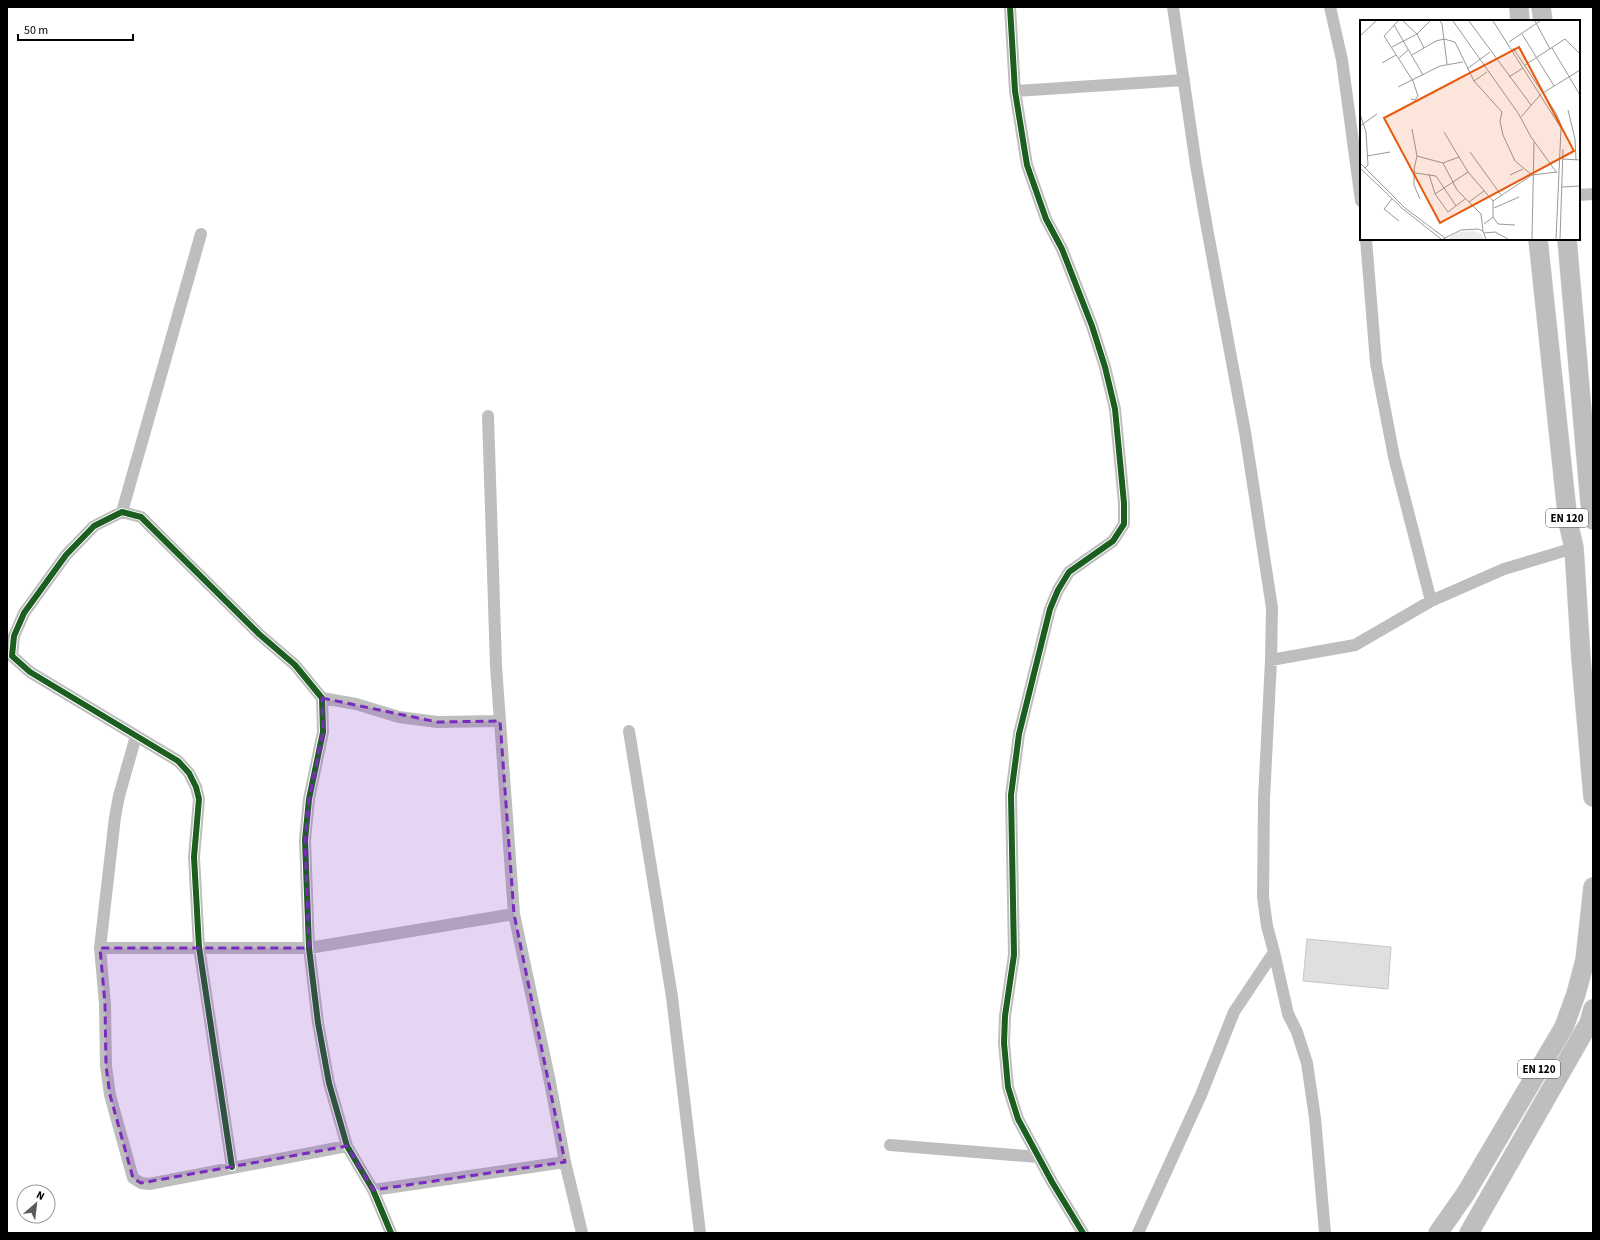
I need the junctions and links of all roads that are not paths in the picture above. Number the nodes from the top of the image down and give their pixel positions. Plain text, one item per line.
1 (1010, 7) edge
2 (1173, 7) edge
3 (1330, 7) edge
4 (1519, 7) edge
5 (1541, 7) edge
6 (1520, 20) edge
7 (1543, 20) edge
8 (1184, 80) junction
9 (1015, 91) junction
10 (1360, 194) edge
11 (1593, 194) edge
12 (1580, 195) edge
13 (201, 234) dead end
14 (1366, 240) edge
15 (1538, 240) edge
16 (1567, 240) edge
17 (1574, 325) junction
18 (1547, 332) junction
19 (488, 416) dead end
20 (122, 512) junction
21 (1593, 520) edge
22 (1574, 548) junction
23 (1430, 601) junction
24 (14, 636) junction
25 (7, 650) edge
26 (1271, 660) junction
27 (322, 698) junction
28 (500, 721) junction
29 (629, 731) dead end
30 (136, 736) junction
31 (1593, 797) edge
32 (1593, 887) edge
33 (514, 914) junction
34 (199, 947) junction
35 (100, 948) junction
36 (309, 948) junction
37 (1274, 952) junction
38 (1593, 1009) edge
39 (890, 1145) dead end
40 (347, 1146) junction
41 (1038, 1157) junction
42 (565, 1162) junction
43 (232, 1167) junction
44 (373, 1190) junction
45 (391, 1233) edge
46 (582, 1233) edge
47 (700, 1233) edge
48 (1083, 1233) edge
49 (1138, 1233) edge
50 (1325, 1233) edge
51 (1438, 1233) edge
52 (1469, 1233) edge

1 - 9 street
2 - 8 street
3 - 10 street
4 - 6 main road
5 - 7 main road
8 - 9 street
8 - 26 street
9 - 41 street
11 - 12 street
13 - 20 street
14 - 23 street
15 - 18 main road, EN 120
16 - 17 main road, EN 120
17 - 18 main road
17 - 21 main road, EN 120
18 - 22 main road, EN 120
19 - 28 street
20 - 24 street
20 - 27 street
22 - 23 street
22 - 31 main road, EN 120
23 - 26 street
24 - 25 street
24 - 30 street
26 - 37 street
27 - 28 street
27 - 36 street
28 - 33 street
29 - 47 street
30 - 34 street
30 - 35 street
32 - 51 main road, EN 120
33 - 36 street
33 - 42 street
34 - 35 street
34 - 36 street
34 - 43 street
35 - 43 street
36 - 40 street
37 - 49 street
37 - 50 street
38 - 52 main road, EN 120
39 - 41 street
40 - 43 street
40 - 44 street
41 - 48 street
42 - 44 street
42 - 46 street
44 - 45 street

